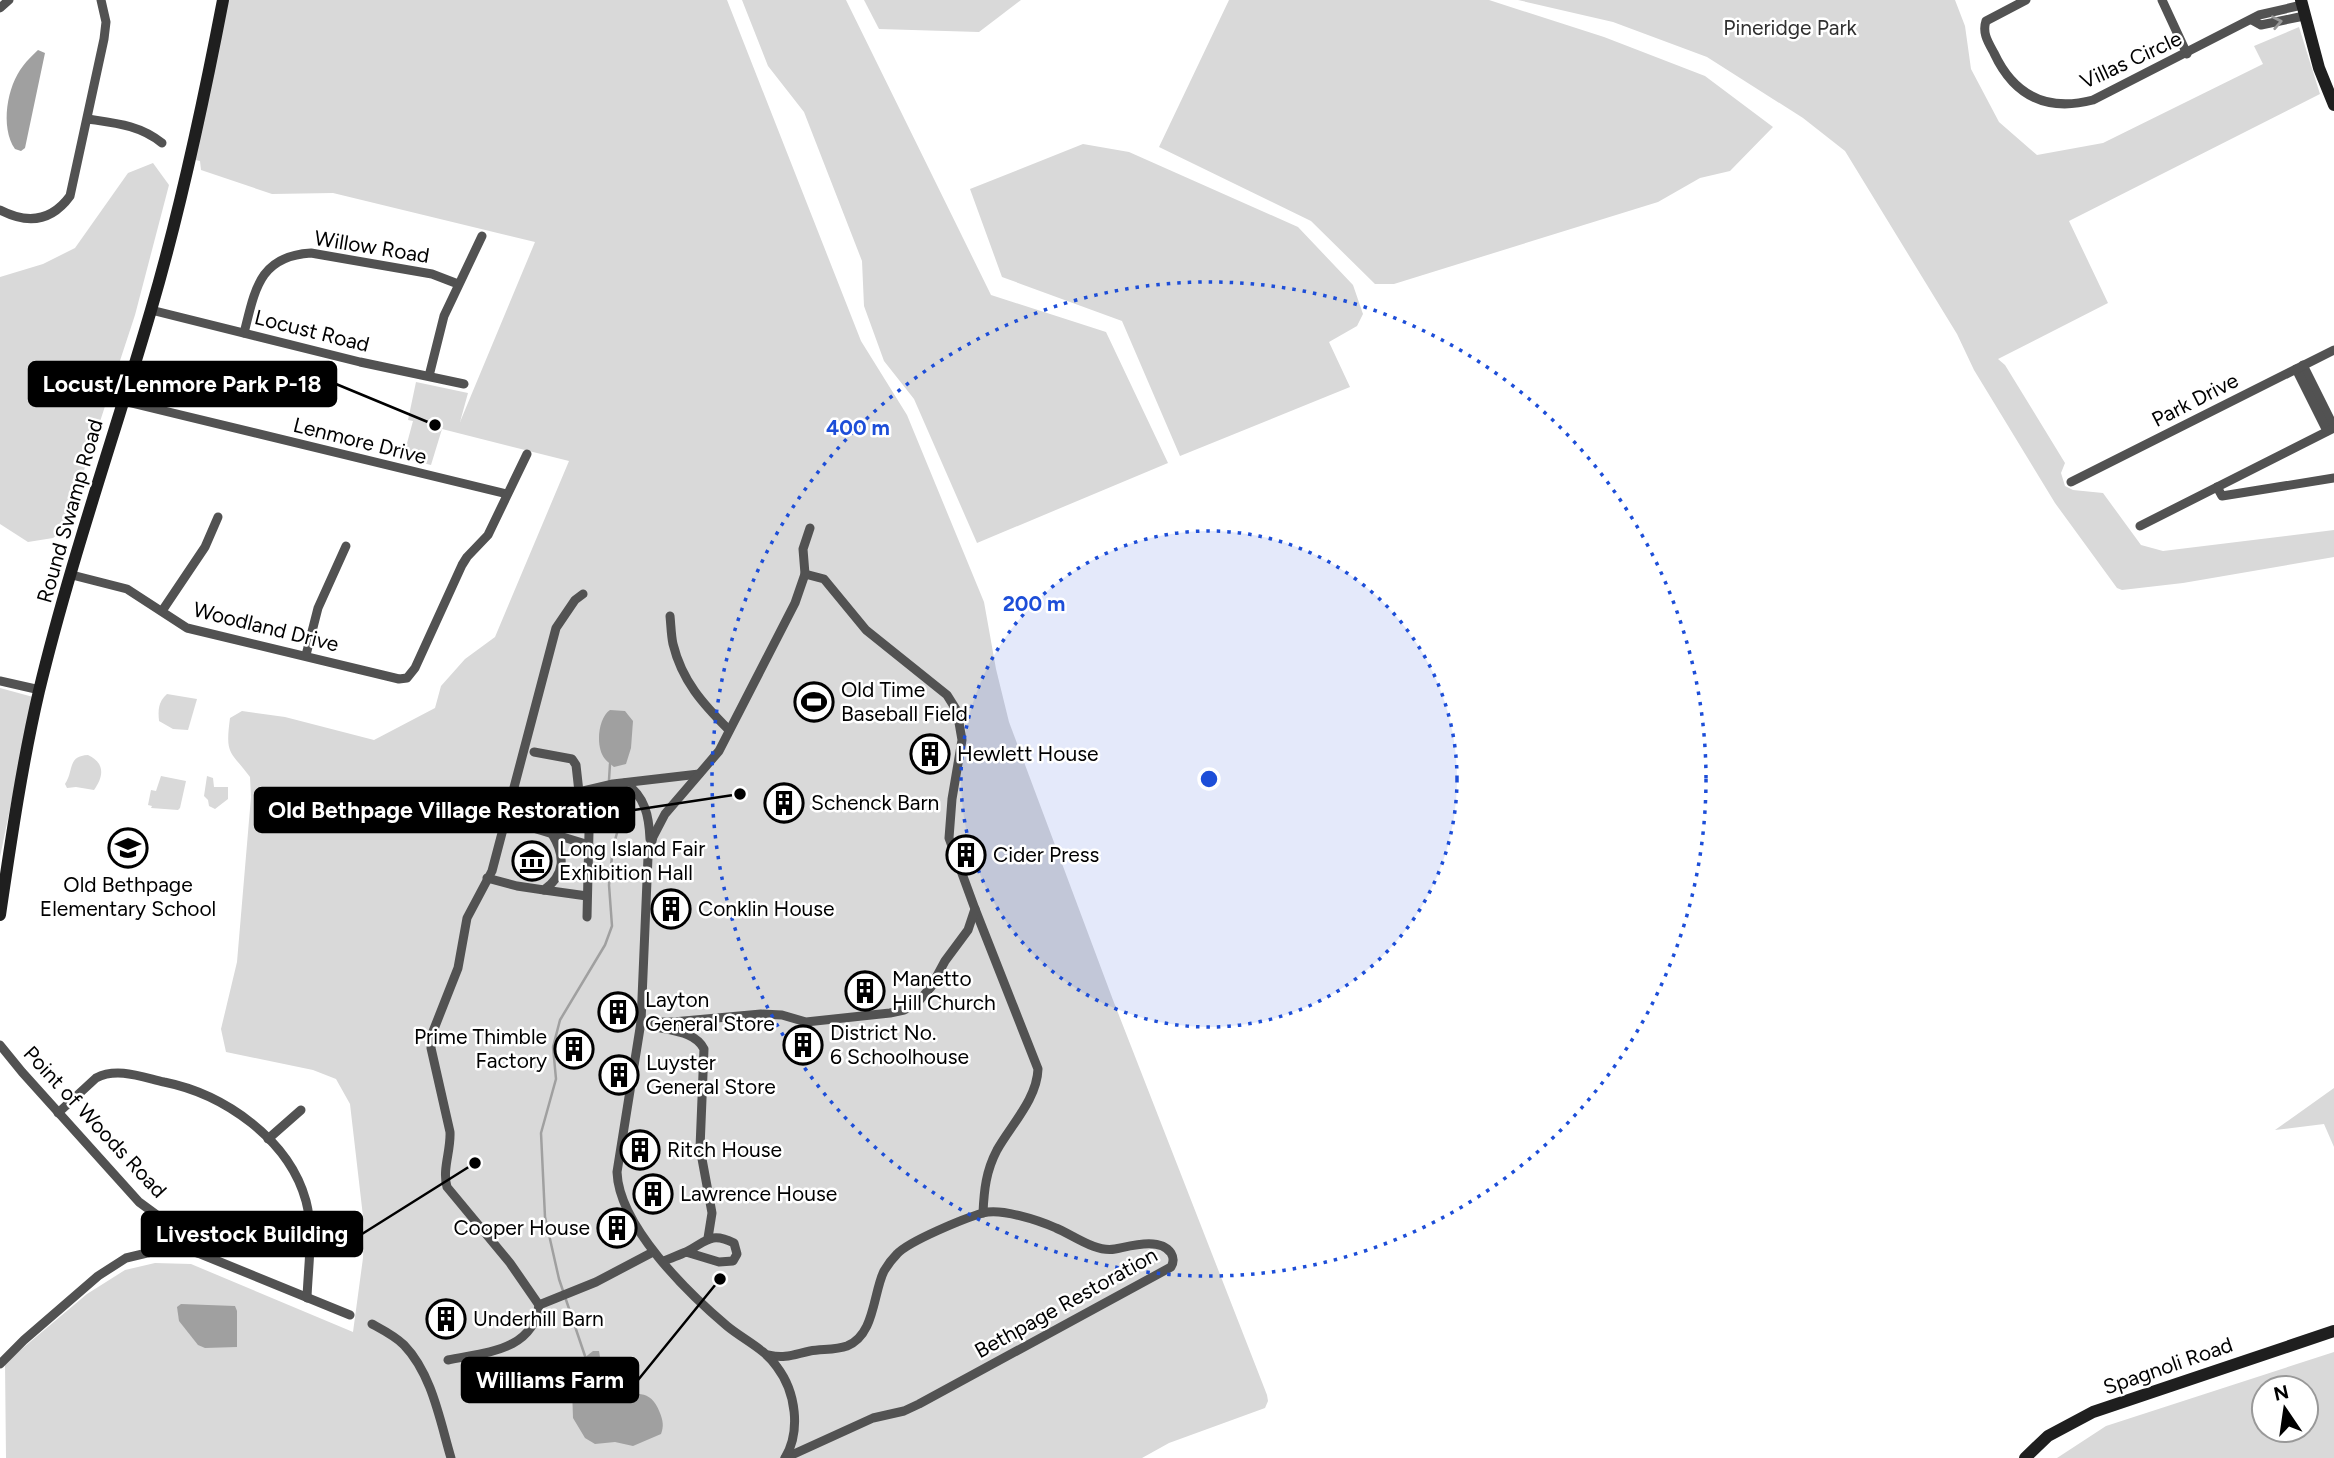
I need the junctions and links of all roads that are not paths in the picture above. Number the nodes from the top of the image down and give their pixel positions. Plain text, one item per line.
1 (9, 0) edge
2 (101, 0) edge
3 (223, 0) edge
4 (2026, 0) edge
5 (2162, 0) edge
6 (2302, 7) edge
7 (0, 8) edge
8 (2187, 54) junction
9 (2334, 105) edge
10 (88, 119) junction
11 (162, 143) dead end
12 (0, 210) edge
13 (482, 236) dead end
14 (458, 284) junction
15 (151, 310) junction
16 (244, 333) junction
17 (2334, 349) edge
18 (2300, 367) junction
19 (429, 376) junction
20 (464, 384) dead end
21 (123, 401) junction
22 (2332, 429) edge
23 (527, 454) dead end
24 (2334, 478) edge
25 (2071, 482) dead end
26 (2217, 486) junction
27 (507, 494) junction
28 (218, 517) dead end
29 (2140, 526) dead end
30 (810, 528) dead end
31 (346, 546) dead end
32 (805, 574) junction
33 (72, 575) junction
34 (583, 594) dead end
35 (162, 611) junction
36 (670, 617) dead end
37 (306, 655) junction
38 (0, 681) edge
39 (40, 690) junction
40 (729, 730) junction
41 (534, 752) dead end
42 (699, 774) junction
43 (625, 783) junction
44 (579, 792) junction
45 (505, 820) junction
46 (552, 834) junction
47 (589, 845) junction
48 (650, 847) junction
49 (487, 878) junction
50 (544, 890) junction
51 (587, 896) junction
52 (975, 909) junction
53 (0, 915) edge
54 (587, 917) dead end
55 (961, 940) junction
56 (987, 940) junction
57 (686, 1021) junction
58 (641, 1022) junction
59 (685, 1034) junction
60 (0, 1045) edge
61 (301, 1110) dead end
62 (58, 1113) junction
63 (268, 1139) junction
64 (983, 1213) junction
65 (708, 1238) junction
66 (653, 1252) junction
67 (686, 1252) junction
68 (198, 1254) junction
69 (664, 1261) junction
70 (307, 1298) junction
71 (539, 1305) junction
72 (350, 1315) dead end
73 (372, 1324) dead end
74 (2334, 1331) edge
75 (798, 1354) junction
76 (767, 1355) junction
77 (448, 1360) dead end
78 (0, 1364) edge
79 (784, 1377) junction
80 (451, 1458) edge
81 (785, 1458) edge
82 (2025, 1458) edge

1 - 7 street
2 - 10 street
3 - 15 main road, Round Swamp Road
4 - 8 street, Villas Circle
5 - 8 street
6 - 8 street, Villas Circle
6 - 9 main road
10 - 11 street
10 - 12 street
13 - 14 street
14 - 16 street, Willow Road
14 - 19 street
15 - 16 street, Locust Road
15 - 21 main road, Round Swamp Road
16 - 19 street, Locust Road
17 - 18 street, Park Drive
18 - 22 street
18 - 25 street, Park Drive
19 - 20 street, Locust Road
21 - 27 street, Lenmore Drive
21 - 33 main road, Round Swamp Road
22 - 26 street
23 - 27 street
24 - 26 street
26 - 29 street
27 - 37 street, Woodland Drive
28 - 35 street
30 - 32 street, Bethpage Restoration
31 - 37 street
32 - 40 street, Bethpage Restoration
32 - 52 street
33 - 35 street, Woodland Drive
33 - 39 main road, Round Swamp Road
34 - 45 street
35 - 37 street, Woodland Drive
36 - 40 street
38 - 39 street
39 - 53 main road, Round Swamp Road
40 - 42 street, Bethpage Restoration
41 - 44 street
42 - 43 street
42 - 48 street, Bethpage Restoration
43 - 44 street
43 - 48 street
44 - 45 street
44 - 47 street
45 - 46 street
45 - 49 street
46 - 47 street
46 - 50 street
47 - 51 street
48 - 58 street, Bethpage Restoration
49 - 50 street
49 - 71 street
50 - 51 street
51 - 54 street
52 - 55 street
52 - 56 street
55 - 56 street
55 - 57 street
56 - 64 street
57 - 58 street
57 - 59 street
58 - 59 street
58 - 66 street, Bethpage Restoration
59 - 65 street
60 - 62 street, Point of Woods Road
61 - 63 street
62 - 63 street
62 - 68 street, Point of Woods Road
63 - 70 street
64 - 75 street, Bethpage Restoration
64 - 81 street, Bethpage Restoration
65 - 67 street
65 - 67 street
66 - 69 street, Bethpage Restoration
66 - 71 street
67 - 69 street
68 - 70 street, Point of Woods Road
68 - 78 street
69 - 76 street, Bethpage Restoration
70 - 72 street, Point of Woods Road
71 - 77 street
73 - 80 street
74 - 82 main road, Spagnoli Road
75 - 76 street, Bethpage Restoration
75 - 79 street
76 - 79 street, Bethpage Restoration
79 - 81 street, Bethpage Restoration

